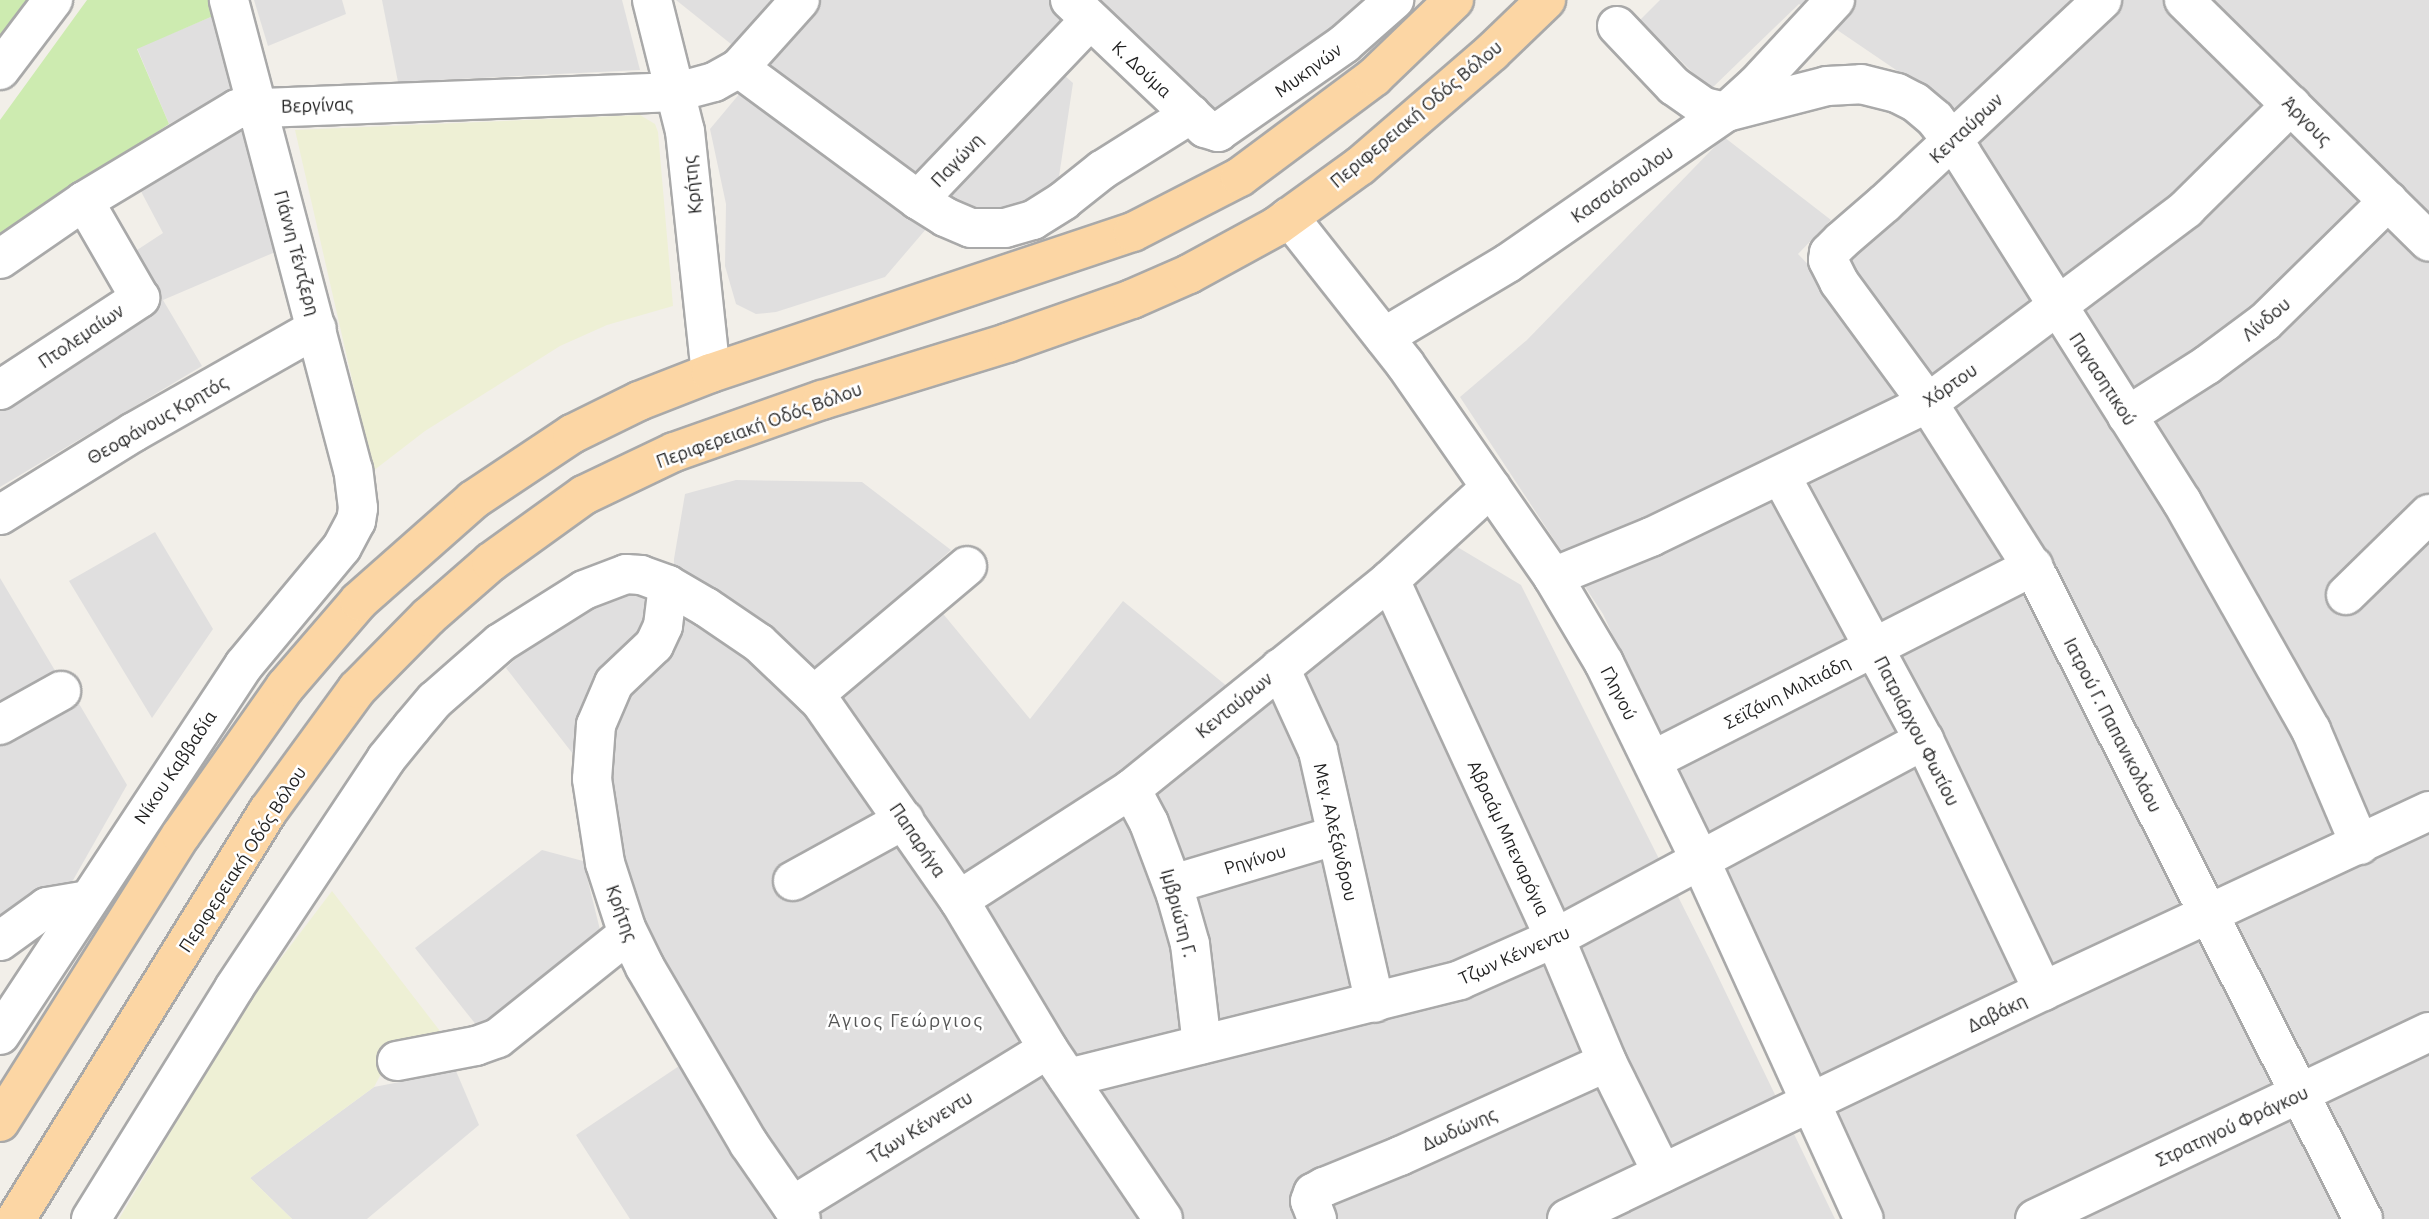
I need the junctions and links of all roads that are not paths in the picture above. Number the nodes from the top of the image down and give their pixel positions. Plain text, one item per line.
1 (53, 0) edge
2 (229, 0) edge
3 (652, 0) edge
4 (800, 0) edge
5 (1394, 0) edge
6 (1454, 0) edge
7 (1546, 0) edge
8 (1835, 0) edge
9 (2102, 0) edge
10 (2184, 0) edge
11 (1080, 10) edge
12 (1617, 26) dead end
13 (739, 68) junction
14 (0, 70) edge
15 (677, 92) junction
16 (2291, 105) junction
17 (258, 108) junction
18 (1726, 112) junction
19 (1204, 123) junction
20 (1952, 140) junction
21 (918, 200) junction
22 (84, 201) junction
23 (2388, 201) junction
24 (1289, 217) junction
25 (2429, 242) edge
26 (1829, 253) joint
27 (0, 259) edge
28 (2057, 307) junction
29 (317, 328) junction
30 (1384, 337) junction
31 (711, 373) junction
32 (0, 390) edge
33 (1928, 403) junction
34 (2127, 416) junction
35 (1781, 476) junction
36 (1491, 487) junction
37 (358, 508) joint
38 (2429, 514) edge
39 (0, 515) edge
40 (967, 566) dead end
41 (2033, 566) junction
42 (1553, 577) junction
43 (1390, 580) junction
44 (668, 585) junction
45 (2346, 595) dead end
46 (1874, 648) junction
47 (1280, 668) junction
48 (61, 691) dead end
49 (814, 695) junction
50 (0, 725) edge
51 (1924, 740) junction
52 (1653, 760) junction
53 (1131, 789) junction
54 (2429, 811) edge
55 (904, 820) junction
56 (1336, 835) junction
57 (2360, 845) junction
58 (1701, 862) junction
59 (793, 881) dead end
60 (1172, 884) junction
61 (959, 900) junction
62 (88, 901) junction
63 (2210, 914) junction
64 (628, 934) junction
65 (1555, 937) junction
66 (0, 941) edge
67 (2043, 991) junction
68 (1376, 1003) junction
69 (2429, 1032) edge
70 (0, 1035) edge
71 (1202, 1044) junction
72 (397, 1061) dead end
73 (1607, 1062) junction
74 (1058, 1063) junction
75 (2300, 1094) junction
76 (1811, 1104) junction
77 (0, 1122) edge
78 (1662, 1173) junction
79 (1314, 1208) edge
80 (796, 1212) edge
81 (1151, 1215) edge
82 (16, 1219) edge
83 (92, 1219) edge
84 (1567, 1219) edge
85 (1864, 1219) edge
86 (2035, 1219) edge
87 (2363, 1219) edge

1 - 14 street
2 - 17 street, ΓΙάννη Τέντζερη
3 - 15 street, Κρήτης
4 - 13 street
5 - 19 street, Μυκηνών
6 - 31 main road
7 - 24 main road, Περιφερειακή Οδός Βόλου
8 - 18 street, Κασσιόπουλου
9 - 20 street, Κενταύρων
10 - 16 street, Άργους
11 - 19 street, Κ. Δούμα
11 - 21 street, Παγώνη
12 - 18 street
13 - 15 street, Βεργίνας
13 - 21 street, Παγώνη
15 - 17 street, Βεργίνας
15 - 31 street, Κρήτης
16 - 23 street, Άργους
16 - 28 street, Χόρτου
17 - 22 street, Βεργίνας
17 - 29 street, ΓΙάννη Τέντζερη
18 - 20 street, Παγασητικού
18 - 30 street, Κασσιόπουλου
19 - 21 street, Μυκηνών
20 - 26 street, Κενταύρων
20 - 28 street, Παγασητικού
22 - 27 street, Βεργίνας
22 - 32 street, Πτολεμαίων
23 - 25 street, Άργους
23 - 34 street, Λίνδου
24 - 30 street, Γληνού
24 - 82 main road, Περιφερειακή Οδός Βόλου
26 - 33 street, Ιατρού Γ. Παπανικολάου
28 - 33 street, Χόρτου
28 - 34 street, Παγασητικού
29 - 37 street, ΓΙάννη Τέντζερη
29 - 39 street, Θεοφάνους Κρητός
30 - 36 street, Γληνού
31 - 77 main road
33 - 35 street, Χόρτου
33 - 41 street, Ιατρού Γ. Παπανικολάου
34 - 57 street, Παγασητικού
35 - 42 street, Χόρτου
35 - 46 street, Πατριάρχου Φωτίου
36 - 42 street, Γληνού
36 - 43 street, Κενταύρων
37 - 62 street, Νίκου Καββαδία
38 - 45 street
40 - 49 street
41 - 46 street, Σεϊζάνη Μιλτιάδη
41 - 63 street, Ιατρού Γ. Παπανικολάου
42 - 52 street, Γληνού
43 - 47 street, Κενταύρων
43 - 65 street, Αβραάμ Μπεναρόγια
44 - 49 street, Παπαρήγα
44 - 64 street, Κρήτης
44 - 83 street, Παπαρήγα
46 - 51 street, Πατριάρχου Φωτίου
46 - 52 street, Σεϊζάνη Μιλτιάδη
47 - 53 street, Κενταύρων
47 - 56 street, Μεγ. Αλεξάνδρου
48 - 50 street
49 - 55 street, Παπαρήγα
51 - 58 street, Τζων Κέννεντυ
51 - 67 street, Πατριάρχου Φωτίου
52 - 58 street, Γληνού
53 - 60 street, Ιμβριώτη Γ.
53 - 61 street, Κενταύρων
54 - 57 street, Δαβάκη
55 - 59 street
55 - 61 street, Παπαρήγα
56 - 60 street, Ρηγίνου
56 - 68 street, Μεγ. Αλεξάνδρου
57 - 63 street, Δαβάκη
58 - 65 street, Τζων Κέννεντυ
58 - 76 street, Γληνού
60 - 71 street, Ιμβριώτη Γ.
61 - 74 street, Παπαρήγα
62 - 66 street
62 - 70 street, Νίκου Καββαδία
63 - 67 street, Δαβάκη
63 - 75 street, Ιατρού Γ. Παπανικολάου
64 - 72 street
64 - 80 street, Κρήτης
65 - 68 street, Τζων Κέννεντυ
65 - 73 street, Αβραάμ Μπεναρόγια
67 - 76 street, Δαβάκη
68 - 71 street, Τζων Κέννεντυ
69 - 75 street, Στρατηγού Φράγκου
71 - 74 street, Τζων Κέννεντυ
73 - 78 street, Αβραάμ Μπεναρόγια
73 - 79 street, Δωδώνης
74 - 80 street, Τζων Κέννεντυ
74 - 81 street, Παπαρήγα
75 - 86 street, Στρατηγού Φράγκου
75 - 87 street, Ιατρού Γ. Παπανικολάου
76 - 78 street, Δαβάκη
76 - 85 street, Γληνού
78 - 84 street, Δαβάκη

